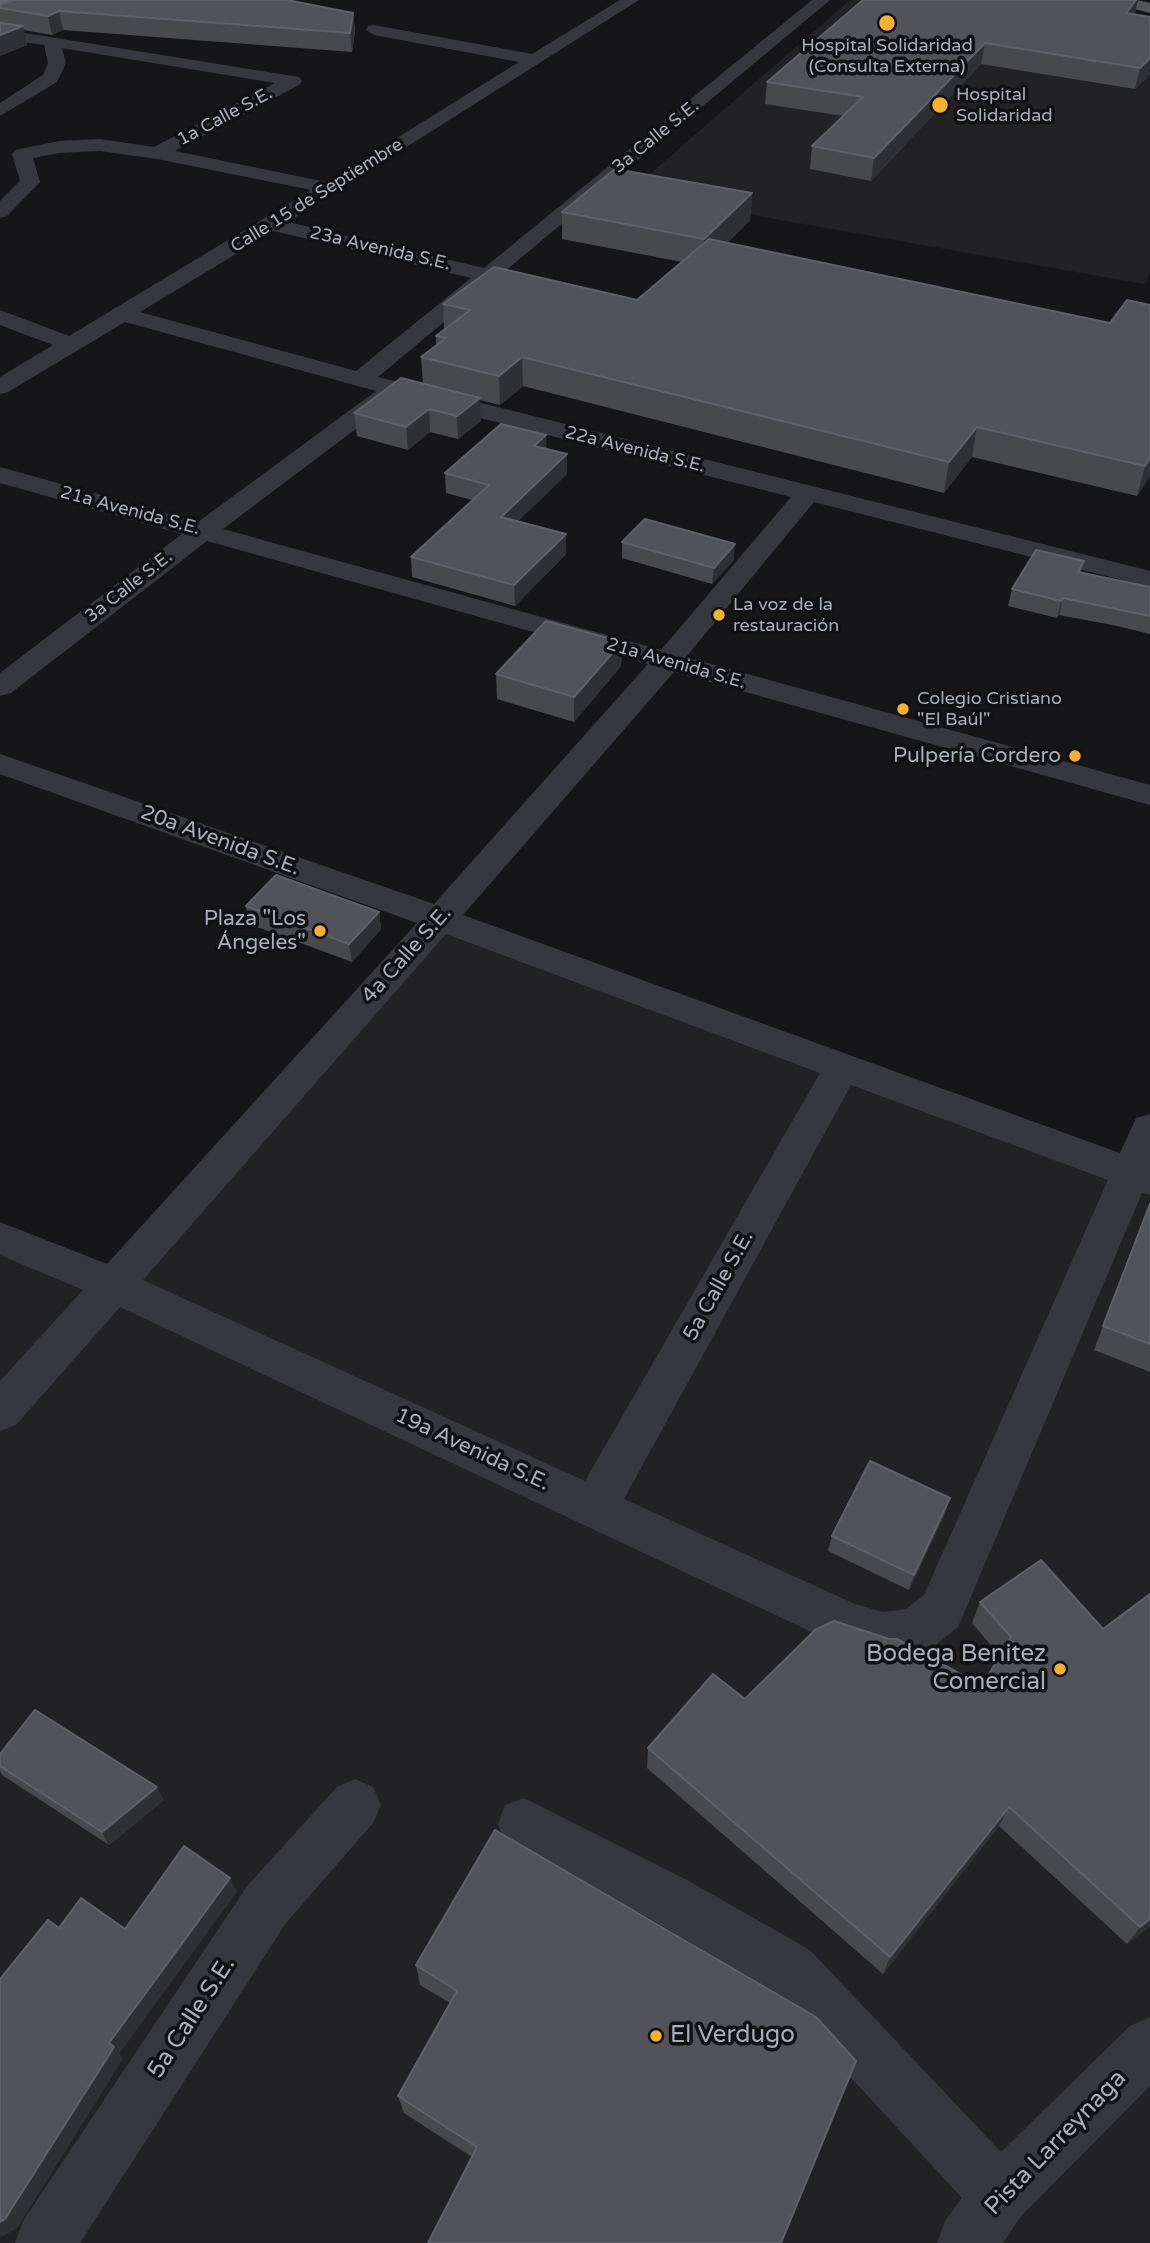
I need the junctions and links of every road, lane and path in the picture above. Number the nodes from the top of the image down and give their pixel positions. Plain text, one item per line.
1 (631, 0) edge
2 (822, 0) edge
3 (1116, 0) edge
4 (0, 3) edge
5 (13, 5) edge
6 (1150, 8) edge
7 (0, 17) edge
8 (374, 30) dead end
9 (0, 34) edge
10 (50, 41) junction
11 (535, 60) junction
12 (0, 111) edge
13 (0, 144) edge
14 (157, 153) junction
15 (22, 154) junction
16 (328, 188) junction
17 (0, 212) edge
18 (271, 224) junction
19 (488, 275) junction
20 (122, 314) junction
21 (0, 317) edge
22 (70, 344) junction
23 (360, 380) junction
24 (0, 387) edge
25 (394, 389) junction
26 (0, 475) edge
27 (808, 493) junction
28 (203, 530) junction
29 (1150, 579) edge
30 (667, 661) junction
31 (0, 687) edge
32 (0, 763) edge
33 (1150, 795) edge
34 (440, 919) junction
35 (843, 1066) junction
36 (1150, 1128) edge
37 (1140, 1177) edge
38 (0, 1238) edge
39 (113, 1284) junction
40 (0, 1412) edge
41 (595, 1507) junction
42 (355, 1805) dead end
43 (524, 1824) dead end
44 (1150, 2046) edge
45 (1000, 2195) junction
46 (45, 2243) edge
47 (967, 2243) edge

1 - 11 street, Calle 15 de Septiembre
2 - 19 street, 3a Calle S.E.
3 - 6 main road
4 - 5 highway
5 - 7 street
8 - 11 street
9 - 10 street
10 - 12 street
10 - 14 street, 1a Calle S.E.
11 - 16 street, Calle 15 de Septiembre
13 - 15 street
14 - 15 street
14 - 16 street
15 - 17 street
16 - 18 street, Calle 15 de Septiembre
18 - 19 street, 23a Avenida S.E.
18 - 20 street, Calle 15 de Septiembre
19 - 23 street, 3a Calle S.E.
20 - 22 street, Calle 15 de Septiembre
20 - 23 street, 22a Avenida S.E.
21 - 22 street
22 - 24 street, Calle 15 de Septiembre
23 - 25 street, 22a Avenida S.E.
25 - 27 street, 22a Avenida S.E.
25 - 28 street, 3a Calle S.E.
26 - 28 street, 21a Avenida S.E.
27 - 29 street, 22a Avenida S.E.
27 - 30 street, 4a Calle S.E.
28 - 30 street, 21a Avenida S.E.
28 - 31 street, 3a Calle S.E.
30 - 33 street, 21a Avenida S.E.
30 - 34 street, 4a Calle S.E.
32 - 34 street, 20a Avenida S.E.
34 - 35 street, 20a Avenida S.E.
34 - 39 street, 4a Calle S.E.
35 - 37 street, 20a Avenida S.E.
35 - 41 street, 5a Calle S.E.
36 - 37 street
37 - 41 street, 19a Avenida S.E.
38 - 39 street, 19a Avenida S.E.
39 - 40 street, 4a Calle S.E.
39 - 41 street, 19a Avenida S.E.
42 - 46 street, 5a Calle S.E.
43 - 45 street
44 - 45 street, Pista Larreynaga
45 - 47 street, Pista Larreynaga

